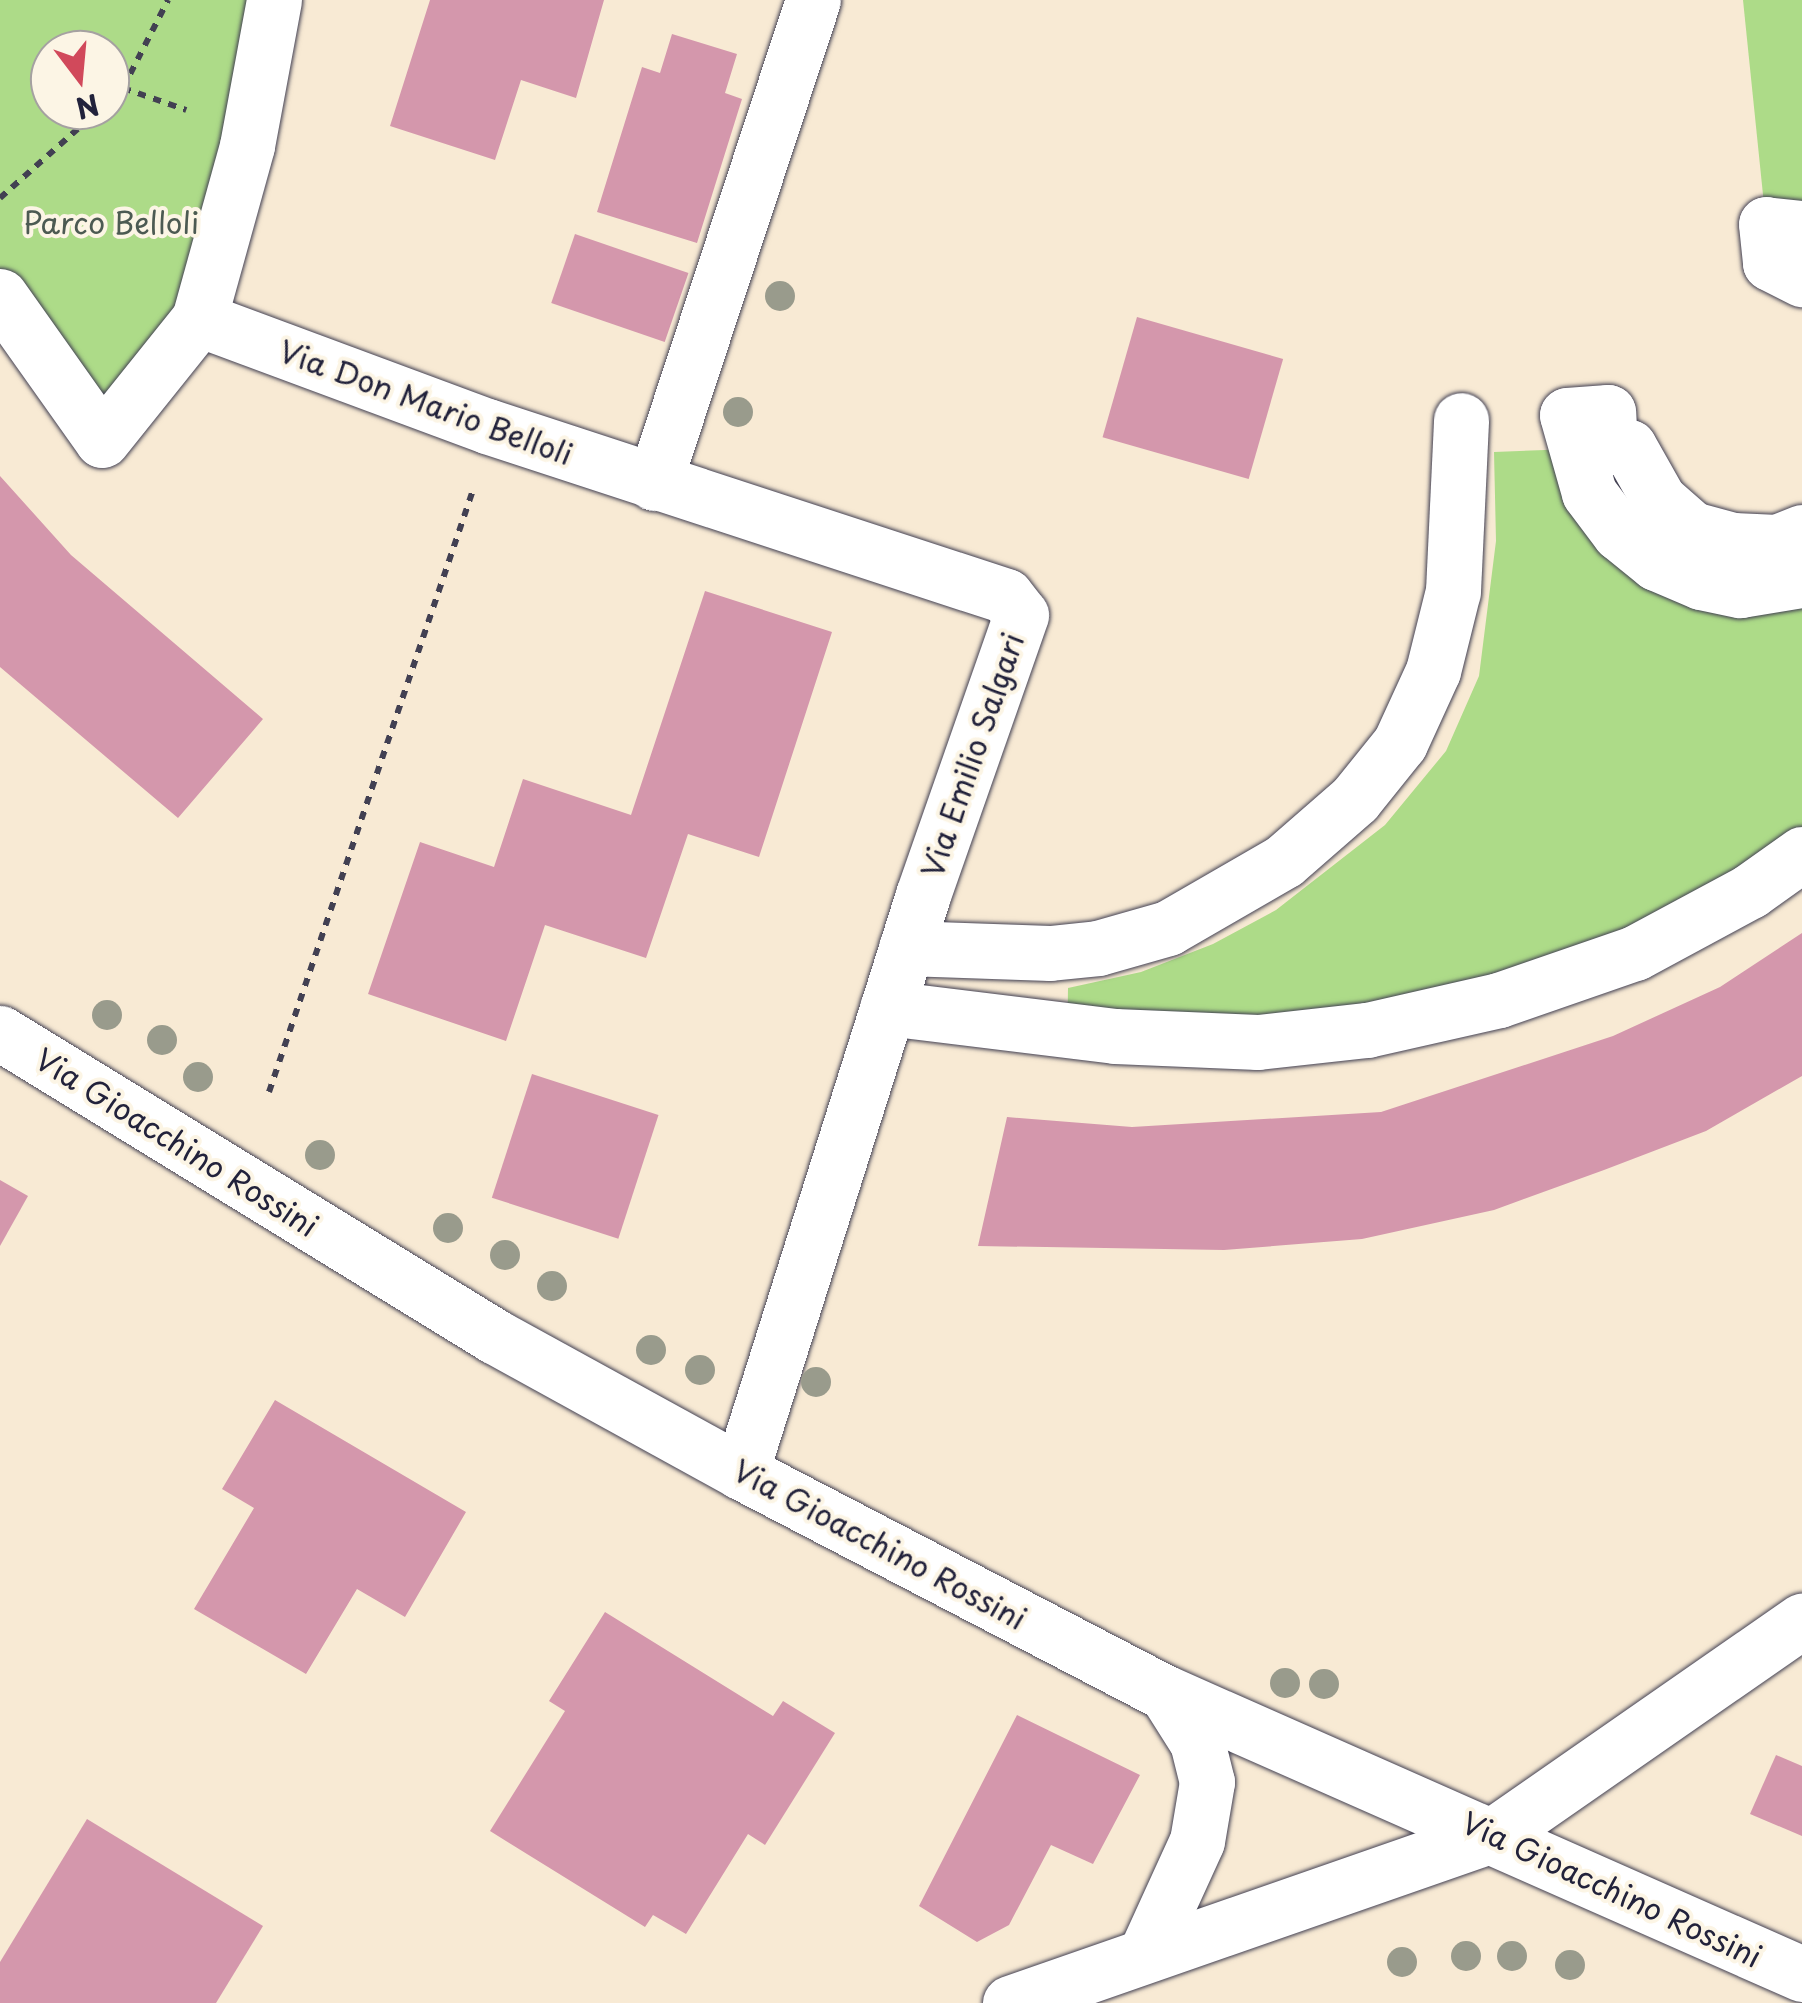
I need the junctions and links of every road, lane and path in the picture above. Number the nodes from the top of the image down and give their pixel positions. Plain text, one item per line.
1 (168, 0) edge
2 (274, 0) edge
3 (812, 0) edge
4 (130, 74) edge
5 (76, 130) edge
6 (0, 198) edge
7 (1802, 228) edge
8 (1802, 279) edge
9 (0, 296) edge
10 (199, 320) junction
11 (1461, 420) dead end
12 (480, 467) dead end
13 (654, 483) junction
14 (1802, 532) edge
15 (1802, 580) edge
16 (1802, 854) edge
17 (906, 948) junction
18 (886, 1008) junction
19 (0, 1033) edge
20 (270, 1092) dead end
21 (742, 1472) junction
22 (1802, 1621) edge
23 (1166, 1693) junction
24 (1496, 1834) junction
25 (1145, 1955) junction
26 (1802, 1974) edge
27 (1010, 2003) edge

1 - 4 path
2 - 10 street
3 - 13 street
5 - 6 path
7 - 8 street
9 - 10 street
10 - 13 street, Via Don Mario Belloli
11 - 17 street
12 - 20 path
13 - 17 street, Via Emilio Salgari
14 - 15 street
16 - 18 street
17 - 18 street, Via Emilio Salgari
18 - 21 street, Via Emilio Salgari
19 - 21 street, Via Gioacchino Rossini
21 - 23 street, Via Gioacchino Rossini
22 - 24 street
23 - 24 street, Via Gioacchino Rossini
23 - 25 street
24 - 25 street
24 - 26 street, Via Gioacchino Rossini
25 - 27 street

